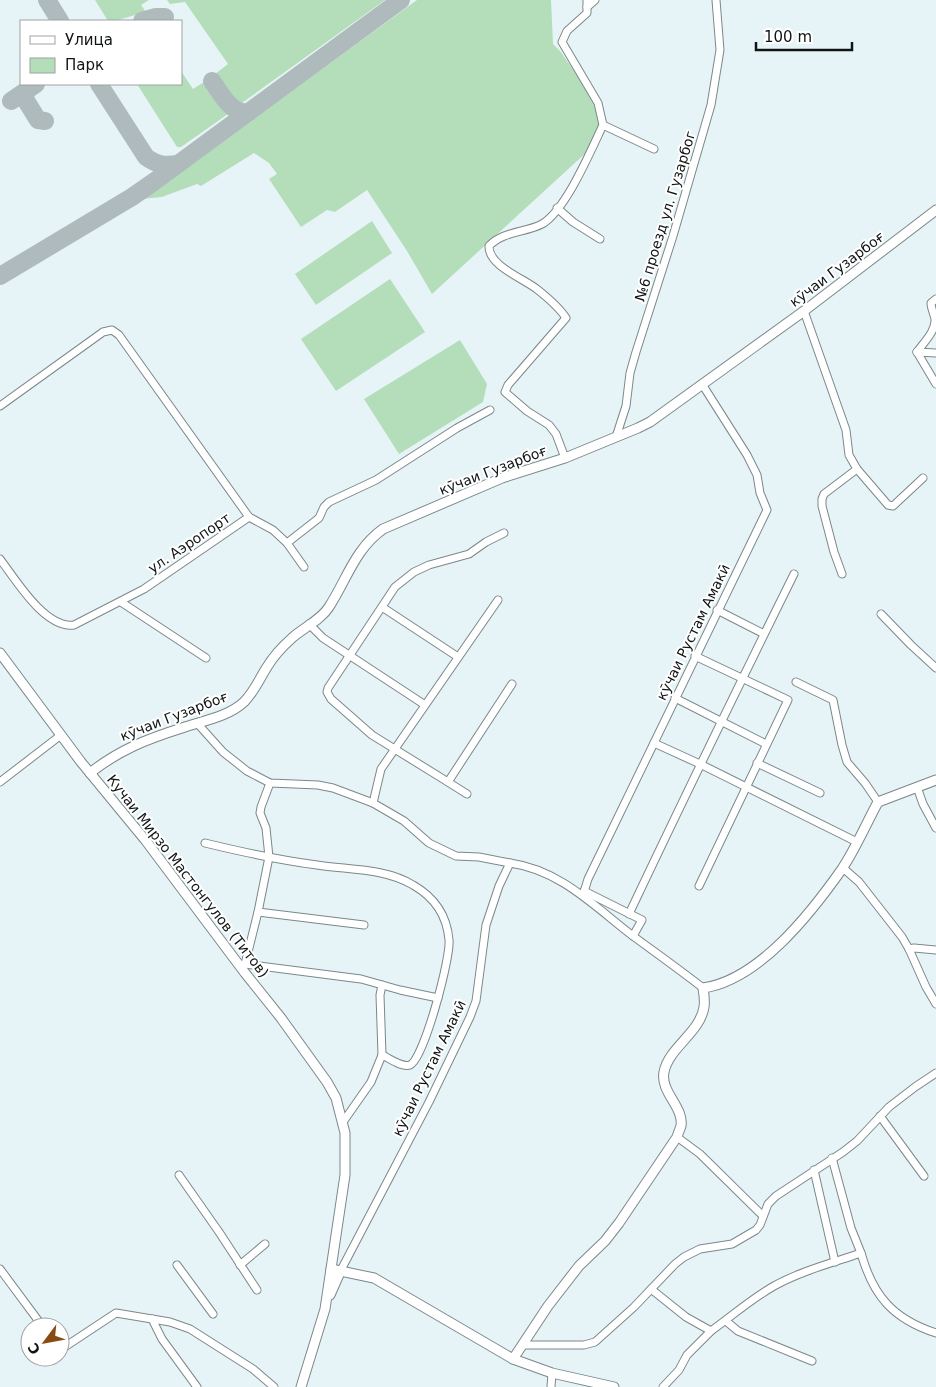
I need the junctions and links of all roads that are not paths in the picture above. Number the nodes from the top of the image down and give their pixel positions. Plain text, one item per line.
1 (595, 0) edge
2 (716, 0) edge
3 (587, 4) edge
4 (603, 125) junction
5 (654, 149) dead end
6 (557, 208) junction
7 (936, 210) edge
8 (600, 239) dead end
9 (936, 299) edge
10 (804, 312) junction
11 (917, 352) junction
12 (936, 353) edge
13 (702, 384) junction
14 (936, 384) edge
15 (0, 406) edge
16 (490, 410) dead end
17 (616, 437) junction
18 (565, 458) junction
19 (857, 469) junction
20 (923, 478) dead end
21 (249, 517) junction
22 (504, 533) dead end
23 (286, 543) junction
24 (0, 559) edge
25 (304, 567) dead end
26 (794, 574) dead end
27 (842, 574) dead end
28 (498, 600) dead end
29 (120, 602) junction
30 (382, 606) junction
31 (717, 610) junction
32 (881, 614) dead end
33 (308, 624) junction
34 (764, 634) junction
35 (0, 653) edge
36 (351, 655) junction
37 (695, 656) junction
38 (458, 657) junction
39 (206, 658) dead end
40 (936, 668) edge
41 (742, 678) junction
42 (796, 682) dead end
43 (512, 684) dead end
44 (675, 698) junction
45 (425, 705) junction
46 (722, 722) junction
47 (197, 723) junction
48 (62, 735) junction
49 (654, 743) junction
50 (766, 744) junction
51 (395, 750) junction
52 (700, 764) junction
53 (757, 764) junction
54 (90, 773) junction
55 (936, 780) edge
56 (0, 782) edge
57 (448, 782) junction
58 (270, 783) junction
59 (917, 786) junction
60 (746, 787) junction
61 (820, 792) dead end
62 (467, 794) dead end
63 (878, 802) junction
64 (373, 803) junction
65 (936, 828) edge
66 (856, 842) junction
67 (205, 844) dead end
68 (269, 857) junction
69 (510, 863) junction
70 (843, 868) junction
71 (700, 886) dead end
72 (584, 893) junction
73 (258, 912) junction
74 (628, 914) junction
75 (364, 925) dead end
76 (633, 936) junction
77 (909, 949) junction
78 (936, 950) edge
79 (242, 964) junction
80 (382, 985) junction
81 (704, 988) junction
82 (438, 998) junction
83 (936, 1004) edge
84 (382, 1055) junction
85 (936, 1073) edge
86 (880, 1116) junction
87 (343, 1122) junction
88 (677, 1137) junction
89 (832, 1158) junction
90 (814, 1170) junction
91 (179, 1175) dead end
92 (924, 1176) dead end
93 (763, 1216) junction
94 (265, 1244) dead end
95 (861, 1253) junction
96 (835, 1262) junction
97 (177, 1265) dead end
98 (240, 1265) junction
99 (0, 1269) edge
100 (336, 1270) junction
101 (652, 1289) junction
102 (257, 1290) dead end
103 (213, 1314) dead end
104 (36, 1317) edge
105 (152, 1319) junction
106 (726, 1321) junction
107 (711, 1331) junction
108 (936, 1333) edge
109 (70, 1343) edge
110 (522, 1345) junction
111 (513, 1359) junction
112 (812, 1362) dead end
113 (552, 1374) junction
114 (198, 1387) edge
115 (274, 1387) edge
116 (301, 1387) edge
117 (552, 1387) edge
118 (614, 1387) edge
119 (663, 1387) edge

1 - 3 street
2 - 17 street, №6 проезд ул. Гузарбог
3 - 4 street
4 - 5 street
4 - 6 street
6 - 8 street
6 - 18 street
7 - 10 street, кӯчаи Гузарбоғ
9 - 11 street
10 - 13 street, кӯчаи Гузарбоғ
10 - 19 street
11 - 12 street
11 - 14 street
13 - 17 street, кӯчаи Гузарбоғ
13 - 31 street, кӯчаи Рустам Амакӣ
15 - 21 street, ул. Аэропорт
16 - 23 street
17 - 18 street, кӯчаи Гузарбоғ
18 - 33 street, кӯчаи Гузарбоғ
19 - 20 street
19 - 27 street
21 - 23 street
21 - 29 street, ул. Аэропорт
22 - 30 street
23 - 25 street
24 - 29 street, ул. Аэропорт
26 - 34 street
28 - 38 street
29 - 39 street
30 - 36 street
30 - 38 street
31 - 34 street
31 - 37 street, кӯчаи Рустам Амакӣ
32 - 40 street
33 - 36 street
33 - 47 street, кӯчаи Гузарбоғ
34 - 41 street
35 - 48 street, Кучаи Мирзо Мастонгулов (Титов)
36 - 45 street
36 - 51 street
37 - 41 street
37 - 44 street, кӯчаи Рустам Амакӣ
38 - 45 street
41 - 46 street
41 - 50 street
42 - 63 street
43 - 57 street
44 - 46 street
44 - 49 street, кӯчаи Рустам Амакӣ
45 - 51 street
46 - 50 street
46 - 52 street
47 - 54 street, кӯчаи Гузарбоғ
47 - 58 street
48 - 54 street, Кучаи Мирзо Мастонгулов (Титов)
48 - 56 street
49 - 52 street
49 - 72 street, кӯчаи Рустам Амакӣ
50 - 53 street
51 - 57 street
51 - 64 street
52 - 60 street
52 - 74 street
53 - 60 street
53 - 61 street
54 - 79 street, Кучаи Мирзо Мастонгулов (Титов)
55 - 59 street
57 - 62 street
58 - 64 street
58 - 68 street
59 - 63 street
59 - 65 street
60 - 66 street
60 - 71 street
63 - 66 street
64 - 69 street
66 - 70 street
67 - 68 street
68 - 73 street
68 - 82 street
69 - 72 street
69 - 100 street, кӯчаи Рустам Амакӣ
70 - 77 street
70 - 81 street
72 - 74 street
72 - 76 street
73 - 75 street
73 - 79 street
74 - 76 street
76 - 81 street
77 - 78 street
77 - 83 street
79 - 80 street
79 - 87 street, Кучаи Мирзо Мастонгулов (Титов)
80 - 82 street
80 - 84 street
81 - 88 street
82 - 84 street
84 - 87 street
85 - 86 street
86 - 89 street
86 - 92 street
87 - 100 street, Кучаи Мирзо Мастонгулов (Титов)
88 - 93 street
88 - 110 street
89 - 90 street
89 - 95 street
90 - 93 street
90 - 96 street
91 - 98 street
93 - 101 street
94 - 98 street
95 - 96 street
95 - 108 street
96 - 106 street
97 - 103 street
98 - 102 street
99 - 104 street
100 - 111 street
100 - 116 street, Кучаи Мирзо Мастонгулов (Титов)
101 - 107 street
101 - 110 street
105 - 109 street
105 - 114 street
105 - 115 street
106 - 107 street
106 - 112 street
107 - 119 street
110 - 111 street
111 - 113 street
113 - 117 street
113 - 118 street

